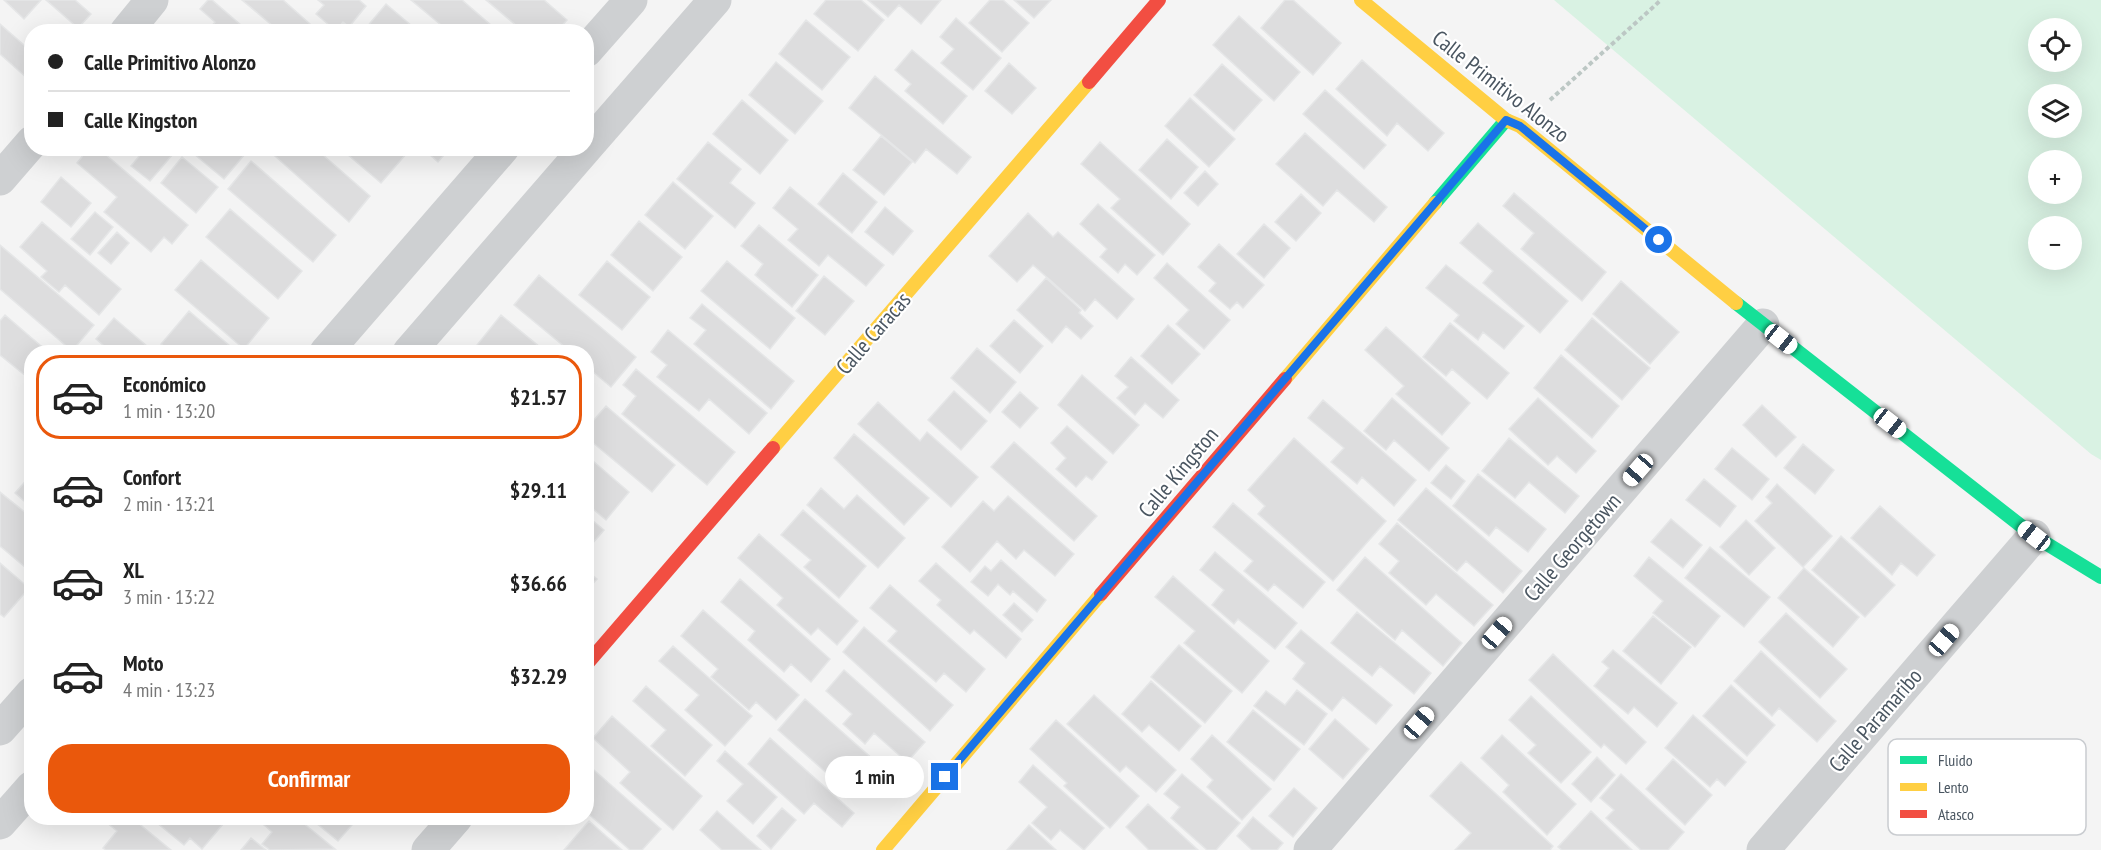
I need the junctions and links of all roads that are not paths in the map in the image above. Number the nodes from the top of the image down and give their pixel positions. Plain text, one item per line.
1 (152, 0) edge
2 (631, 0) edge
3 (715, 0) edge
4 (1160, 0) edge
5 (1361, 0) edge
6 (132, 24) edge
7 (594, 42) edge
8 (1506, 120) junction
9 (594, 139) edge
10 (24, 151) edge
11 (495, 156) edge
12 (579, 156) edge
13 (0, 179) edge
14 (1763, 325) junction
15 (332, 345) edge
16 (415, 345) edge
17 (2034, 536) junction
18 (2101, 578) edge
19 (594, 656) edge
20 (24, 702) edge
21 (0, 729) edge
22 (24, 796) edge
23 (0, 823) edge
24 (450, 825) edge
25 (428, 850) edge
26 (883, 850) edge
27 (1310, 850) edge
28 (1763, 850) edge

1 - 6 street
2 - 7 street
3 - 9 street
4 - 19 street, Calle Caracas
5 - 8 street, Calle Primitivo Alonzo
8 - 14 street, Calle Primitivo Alonzo
8 - 26 street, Calle Kingston
10 - 13 street
11 - 15 street
12 - 16 street
14 - 17 street, Calle Primitivo Alonzo
14 - 27 street, Calle Georgetown
17 - 18 street, Calle Primitivo Alonzo
17 - 28 street, Calle Paramaribo
20 - 21 street
22 - 23 street
24 - 25 street

